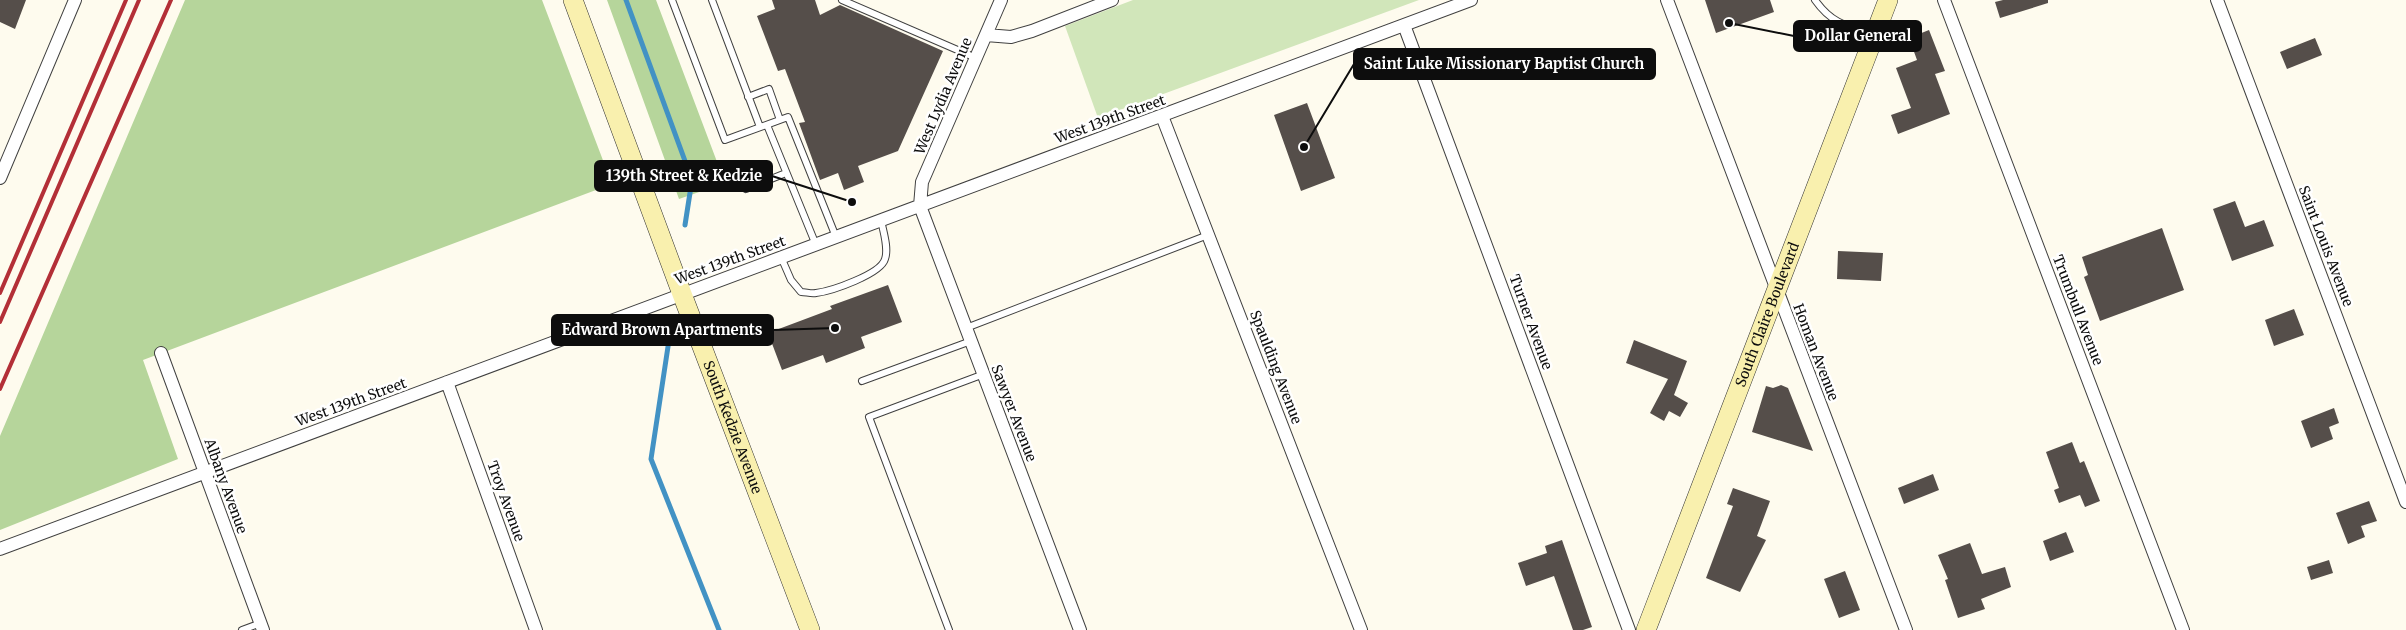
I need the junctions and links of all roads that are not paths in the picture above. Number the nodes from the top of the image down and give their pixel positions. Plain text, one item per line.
1 (75, 0) edge
2 (573, 0) edge
3 (672, 0) edge
4 (712, 0) edge
5 (842, 0) edge
6 (1001, 0) edge
7 (1112, 0) edge
8 (1471, 0) edge
9 (1667, 0) edge
10 (1815, 0) edge
11 (1888, 0) edge
12 (1944, 0) edge
13 (2217, 0) edge
14 (1404, 25) junction
15 (1875, 34) junction
16 (986, 35) junction
17 (976, 58) junction
18 (748, 97) junction
19 (1162, 116) junction
20 (780, 120) junction
21 (764, 126) junction
22 (786, 173) junction
23 (0, 178) edge
24 (746, 190) dead end
25 (920, 206) junction
26 (881, 220) junction
27 (1208, 236) junction
28 (836, 237) junction
29 (816, 245) junction
30 (781, 257) junction
31 (1777, 292) junction
32 (682, 294) junction
33 (966, 328) junction
34 (971, 341) junction
35 (161, 353) dead end
36 (984, 374) junction
37 (862, 381) dead end
38 (447, 382) junction
39 (205, 472) junction
40 (2406, 502) edge
41 (0, 549) edge
42 (262, 626) edge
43 (242, 630) edge
44 (536, 630) edge
45 (810, 630) edge
46 (949, 630) edge
47 (1080, 630) edge
48 (1361, 630) edge
49 (1629, 630) edge
50 (1646, 630) edge
51 (1906, 630) edge
52 (2183, 630) edge

1 - 23 street
2 - 32 street, South Kedzie Avenue
3 - 21 lane
4 - 18 lane
5 - 17 lane
6 - 16 street, West Lydia Avenue
7 - 16 street
8 - 14 street, West 139th Street
9 - 31 street, Homan Avenue
10 - 15 lane
11 - 15 street, South Claire Boulevard
12 - 52 street, Trumbull Avenue
13 - 40 street, Saint Louis Avenue
14 - 19 street, West 139th Street
14 - 49 street, Turner Avenue
15 - 31 street, South Claire Boulevard
16 - 17 street, West Lydia Avenue
17 - 25 street, West Lydia Avenue
18 - 20 lane
18 - 21 lane
19 - 25 street, West 139th Street
19 - 27 street, Spaulding Avenue
20 - 21 lane
20 - 28 lane
21 - 22 lane
22 - 24 lane
22 - 29 lane
25 - 26 street, West 139th Street
25 - 33 street, Sawyer Avenue
26 - 28 street, West 139th Street
26 - 30 lane
27 - 33 lane
27 - 48 street, Spaulding Avenue
28 - 29 street, West 139th Street
29 - 30 street, West 139th Street
30 - 32 street, West 139th Street
31 - 50 street, South Claire Boulevard
31 - 51 street, Homan Avenue
32 - 38 street, West 139th Street
32 - 45 street, South Kedzie Avenue
33 - 34 street, Sawyer Avenue
34 - 36 street, Sawyer Avenue
34 - 37 lane
35 - 39 street, Albany Avenue
36 - 46 lane
36 - 47 street, Sawyer Avenue
38 - 39 street, West 139th Street
38 - 44 street, Troy Avenue
39 - 41 street, West 139th Street
39 - 42 street, Albany Avenue
42 - 43 lane

